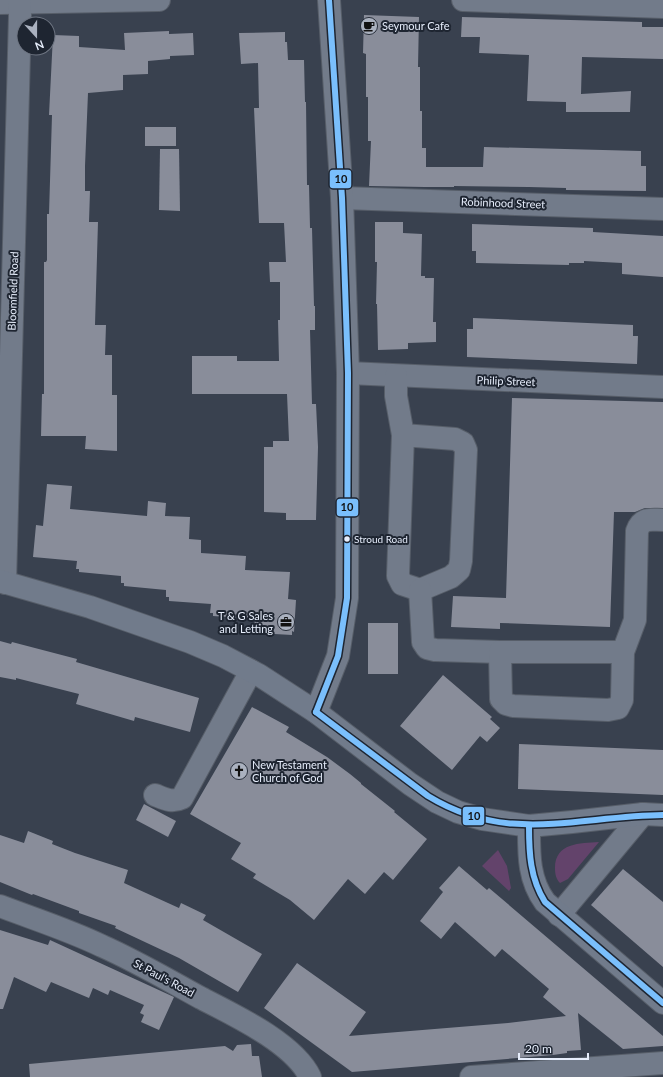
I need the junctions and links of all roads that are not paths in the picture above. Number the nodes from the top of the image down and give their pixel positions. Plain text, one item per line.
1 (159, 0) edge
2 (329, 0) edge
3 (463, 0) edge
4 (13, 2) edge
5 (663, 7) edge
6 (342, 198) junction
7 (663, 209) edge
8 (348, 373) junction
9 (396, 376) junction
10 (663, 387) edge
11 (403, 436) junction
12 (663, 520) edge
13 (2, 582) edge
14 (420, 590) junction
15 (500, 652) junction
16 (623, 652) junction
17 (251, 671) junction
18 (316, 712) junction
19 (155, 794) dead end
20 (653, 815) edge
21 (530, 826) junction
22 (0, 906) edge
23 (559, 915) junction
24 (663, 1002) edge
25 (663, 1063) edge
26 (310, 1077) edge
27 (471, 1077) edge

1 - 4 street
2 - 6 street
3 - 5 street
4 - 13 street, Bloomfield Road
6 - 7 street, Robinhood Street
6 - 8 street
8 - 9 street, Philip Street
8 - 18 street
9 - 10 street, Philip Street
9 - 11 street
11 - 14 street
11 - 14 street
12 - 16 street
13 - 17 main road
14 - 15 street
15 - 16 street
15 - 16 street
17 - 18 main road
17 - 19 street
18 - 21 main road
20 - 21 main road
20 - 23 street
21 - 23 main road
22 - 26 street, St Paul's Road
23 - 24 main road
25 - 27 street

